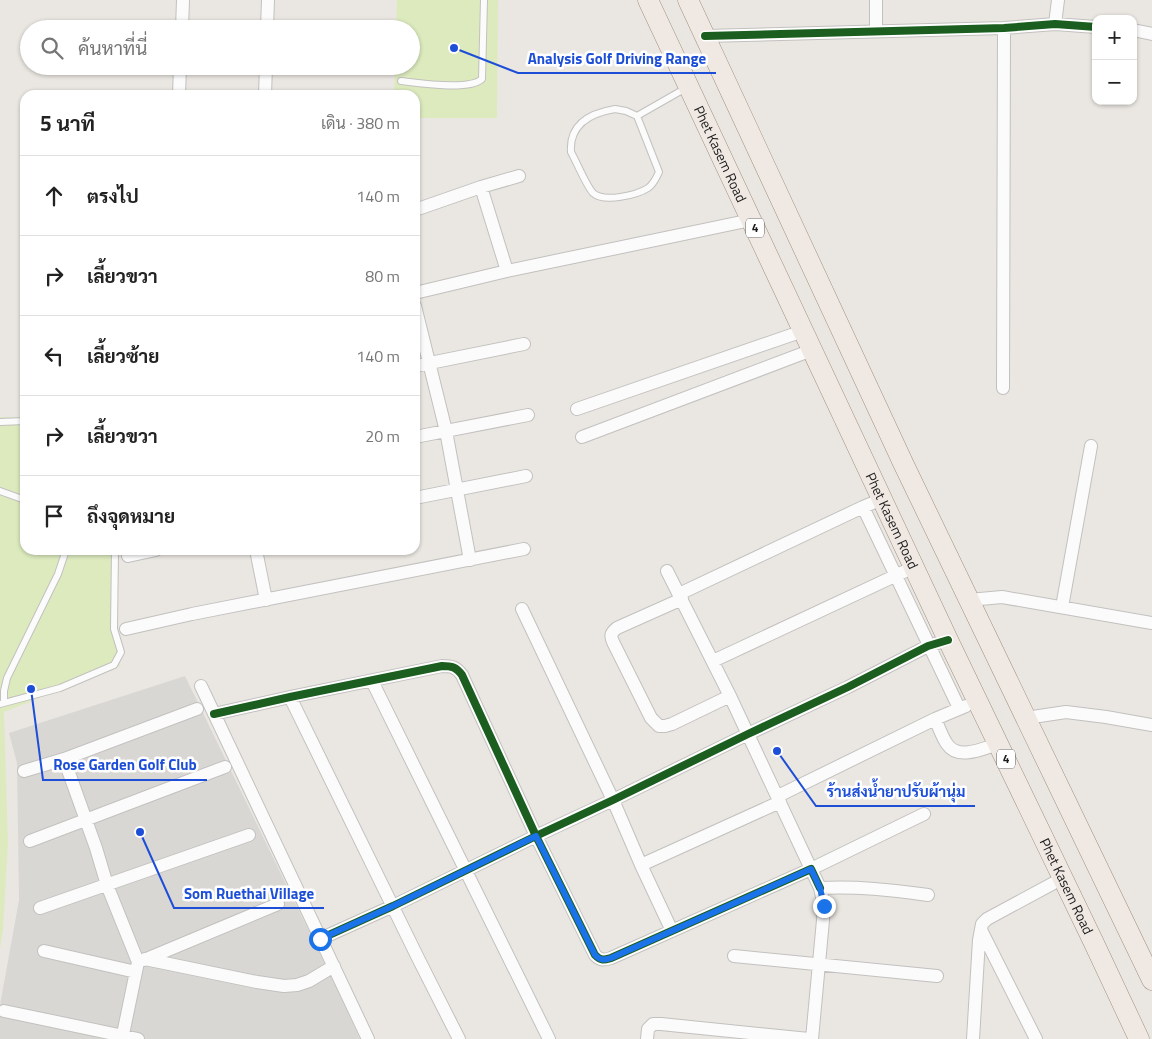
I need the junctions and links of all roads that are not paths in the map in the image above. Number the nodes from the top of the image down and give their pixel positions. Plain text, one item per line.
1 (183, 0) edge
2 (268, 0) edge
3 (484, 0) edge
4 (648, 0) edge
5 (688, 0) edge
6 (876, 0) edge
7 (1058, 0) edge
8 (182, 20) edge
9 (267, 20) edge
10 (1055, 24) junction
11 (1092, 27) edge
12 (1004, 28) junction
13 (1137, 31) edge
14 (876, 32) junction
15 (1152, 34) edge
16 (705, 36) junction
17 (180, 75) edge
18 (266, 75) edge
19 (401, 81) dead end
20 (689, 87) junction
21 (179, 90) edge
22 (265, 90) edge
23 (637, 116) junction
24 (519, 176) dead end
25 (481, 187) junction
26 (420, 208) edge
27 (751, 220) junction
28 (507, 271) junction
29 (420, 291) edge
30 (420, 325) edge
31 (803, 332) junction
32 (524, 344) dead end
33 (812, 350) junction
34 (430, 363) junction
35 (420, 365) edge
36 (1003, 388) dead end
37 (577, 409) dead end
38 (528, 415) dead end
39 (20, 421) edge
40 (0, 422) edge
41 (446, 431) junction
42 (420, 436) edge
43 (582, 437) dead end
44 (1091, 446) dead end
45 (526, 476) dead end
46 (456, 490) junction
47 (0, 491) edge
48 (420, 497) edge
49 (20, 498) edge
50 (882, 499) junction
51 (863, 507) junction
52 (524, 549) dead end
53 (64, 555) edge
54 (115, 555) edge
55 (133, 555) edge
56 (257, 555) edge
57 (128, 556) dead end
58 (470, 560) junction
59 (914, 567) junction
60 (667, 571) dead end
61 (896, 576) junction
62 (680, 597) junction
63 (266, 600) junction
64 (969, 600) junction
65 (1062, 607) junction
66 (522, 609) dead end
67 (1152, 623) edge
68 (126, 629) dead end
69 (948, 640) junction
70 (928, 646) junction
71 (713, 661) junction
72 (372, 681) junction
73 (201, 686) dead end
74 (730, 696) junction
75 (290, 697) junction
76 (978, 702) junction
77 (2, 703) edge
78 (959, 708) junction
79 (197, 709) dead end
80 (214, 714) junction
81 (1026, 718) junction
82 (935, 719) junction
83 (1152, 725) edge
84 (748, 734) junction
85 (998, 744) junction
86 (64, 759) junction
87 (225, 767) dead end
88 (24, 771) dead end
89 (779, 799) junction
90 (613, 800) junction
91 (924, 814) dead end
92 (86, 821) junction
93 (249, 835) dead end
94 (536, 836) junction
95 (30, 841) dead end
96 (641, 865) junction
97 (811, 869) junction
98 (466, 870) junction
99 (1063, 878) junction
100 (107, 885) junction
101 (820, 888) junction
102 (928, 895) dead end
103 (278, 904) dead end
104 (393, 906) junction
105 (40, 908) dead end
106 (981, 930) junction
107 (672, 931) junction
108 (320, 939) junction
109 (44, 951) dead end
110 (734, 956) dead end
111 (139, 964) junction
112 (818, 964) junction
113 (334, 966) junction
114 (936, 976) dead end
115 (1152, 980) edge
116 (4, 1011) dead end
117 (122, 1038) edge
118 (138, 1039) edge
119 (368, 1039) edge
120 (459, 1039) edge
121 (549, 1039) edge
122 (646, 1039) edge
123 (811, 1039) edge
124 (973, 1039) edge
125 (1036, 1039) edge
126 (1139, 1039) edge

1 - 8 street
2 - 9 street
3 - 19 lane
4 - 20 main road, Phet Kasem Road / 4
5 - 16 main road
6 - 14 street
7 - 10 street
10 - 11 street
10 - 12 street
12 - 14 street
12 - 36 street
13 - 15 street
14 - 16 street
16 - 64 main road
17 - 21 street
18 - 22 street
20 - 23 lane
20 - 27 main road, Phet Kasem Road / 4
23 - 23 lane
24 - 25 street
25 - 26 street
25 - 28 street
27 - 28 street
27 - 31 main road, Phet Kasem Road / 4
28 - 29 street
30 - 34 street
31 - 33 main road, Phet Kasem Road / 4
31 - 37 street
32 - 34 street
33 - 43 street
33 - 50 main road, Phet Kasem Road / 4
34 - 35 street
34 - 41 street
38 - 41 street
39 - 40 lane
41 - 42 street
41 - 46 street
44 - 65 street
45 - 46 street
46 - 48 street
46 - 58 street
47 - 49 lane
50 - 51 street
50 - 59 main road, Phet Kasem Road / 4
51 - 61 street
51 - 62 street
52 - 58 street
53 - 77 lane
54 - 77 lane
55 - 57 street
56 - 63 street
58 - 63 street
59 - 61 street
59 - 69 main road, Phet Kasem Road / 4
60 - 62 street
61 - 70 street
61 - 71 street
62 - 71 street
62 - 74 street
63 - 68 street
64 - 65 street
64 - 81 main road
65 - 67 street
66 - 90 street
69 - 70 street
69 - 76 main road, Phet Kasem Road / 4
70 - 78 street
70 - 84 street
71 - 74 street
72 - 75 street
72 - 94 street
72 - 98 street
73 - 80 street
74 - 84 street
75 - 80 street
75 - 104 street
76 - 78 street
76 - 85 main road, Phet Kasem Road / 4
78 - 82 street
79 - 86 street
80 - 108 street
81 - 83 street
81 - 115 main road
82 - 85 street
82 - 89 street
84 - 89 street
84 - 90 street
85 - 99 main road, Phet Kasem Road / 4
86 - 88 street
86 - 92 street
87 - 92 street
89 - 96 street
89 - 97 street
90 - 94 street
90 - 96 street
91 - 97 street
92 - 95 street
92 - 100 street
93 - 100 street
94 - 98 street
94 - 107 street
96 - 107 street
97 - 101 street
97 - 107 street
98 - 104 street
98 - 121 street
99 - 106 street
99 - 126 main road, Phet Kasem Road / 4
100 - 105 street
100 - 111 street
101 - 102 street
101 - 112 street
103 - 111 street
104 - 108 street
104 - 120 street
106 - 124 street
106 - 125 street
108 - 113 street
109 - 111 street
110 - 112 street
111 - 113 street
111 - 117 street
112 - 114 street
112 - 123 street
113 - 119 street
116 - 117 street
117 - 118 street
122 - 123 street

